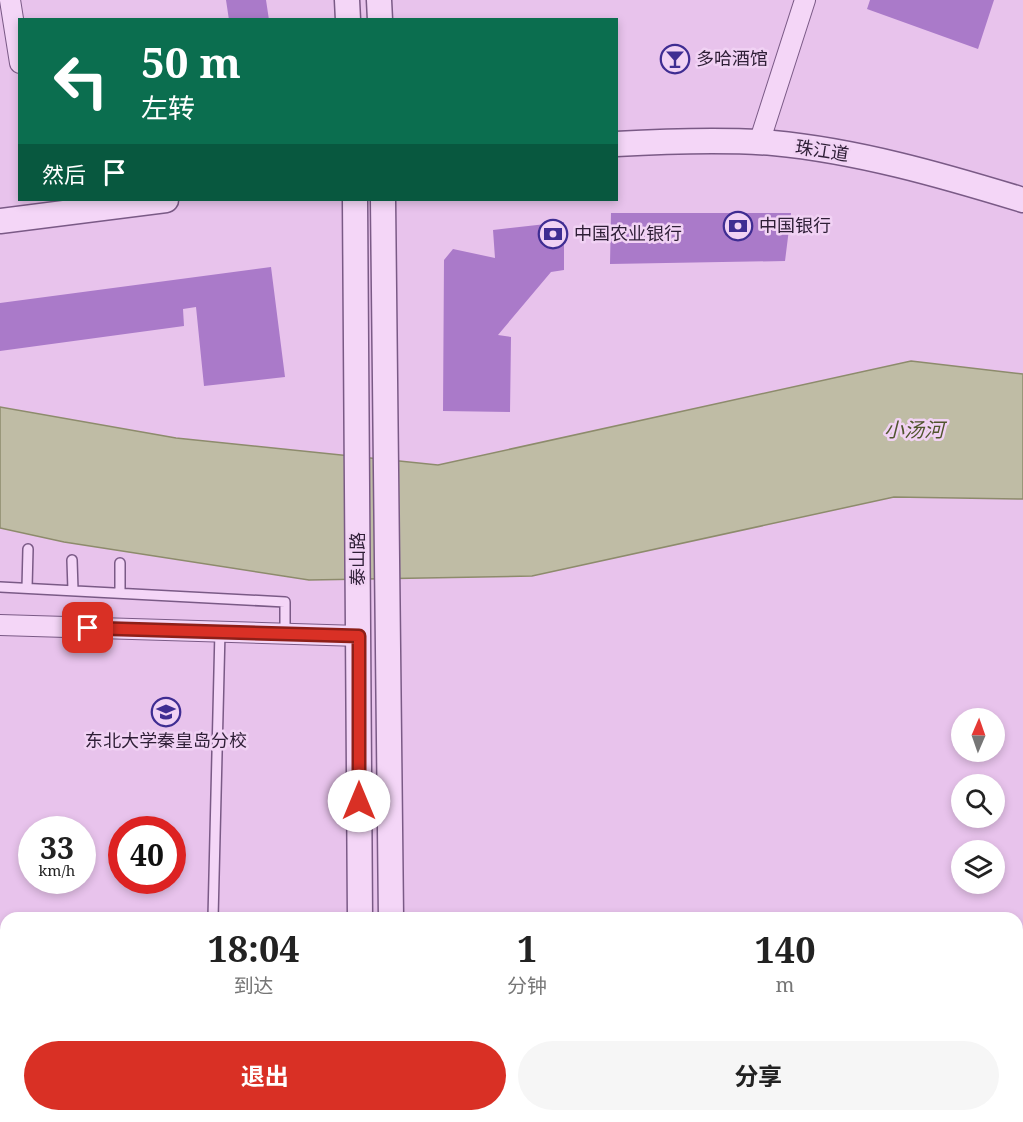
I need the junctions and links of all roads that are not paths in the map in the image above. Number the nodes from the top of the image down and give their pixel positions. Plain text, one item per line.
1 (10, 0) edge
2 (347, 0) edge
3 (379, 0) edge
4 (805, 0) edge
5 (348, 18) edge
6 (380, 18) edge
7 (18, 50) edge
8 (759, 143) junction
9 (618, 144) edge
10 (1023, 200) edge
11 (148, 201) edge
12 (355, 201) edge
13 (383, 201) edge
14 (40, 207) edge
15 (0, 221) edge
16 (28, 549) dead end
17 (72, 560) dead end
18 (120, 563) dead end
19 (0, 587) edge
20 (27, 588) junction
21 (73, 590) junction
22 (120, 593) junction
23 (0, 626) edge
24 (220, 631) junction
25 (285, 632) junction
26 (359, 636) junction
27 (213, 912) edge
28 (360, 912) edge
29 (391, 912) edge

1 - 7 street
2 - 5 street
3 - 6 street
4 - 8 street
8 - 9 street, 珠江道
8 - 10 street, 珠江道
11 - 14 street
12 - 26 street, 泰山路
13 - 29 street
14 - 15 street
16 - 20 lane
17 - 21 lane
18 - 22 lane
19 - 20 lane
20 - 21 lane
21 - 22 lane
22 - 25 lane
23 - 24 street
24 - 25 street
24 - 27 lane
25 - 26 street
26 - 28 street, 泰山路

